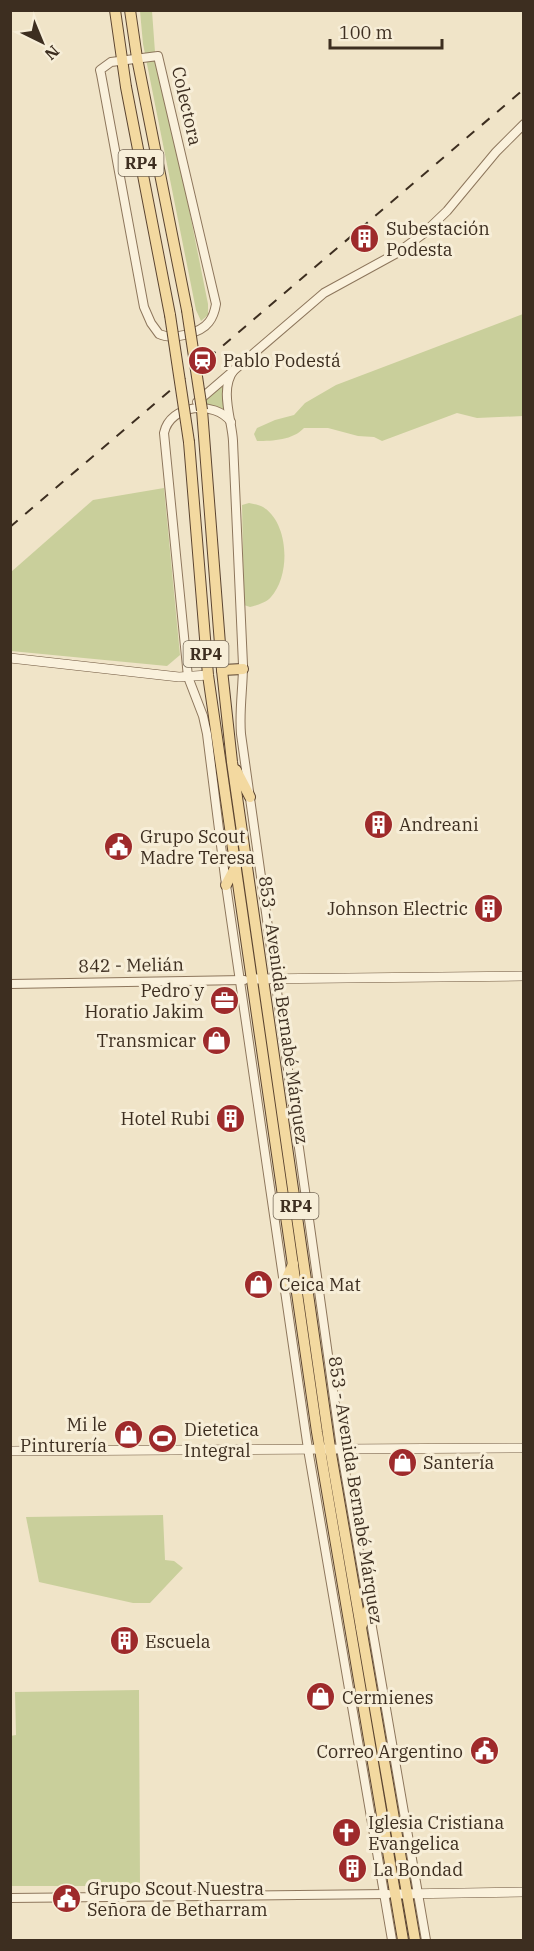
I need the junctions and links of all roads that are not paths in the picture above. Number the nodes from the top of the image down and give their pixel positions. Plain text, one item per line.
1 (115, 10) edge
2 (130, 10) edge
3 (137, 58) junction
4 (121, 60) junction
5 (524, 124) edge
6 (234, 370) junction
7 (186, 411) junction
8 (231, 422) junction
9 (10, 658) edge
10 (243, 669) junction
11 (222, 670) junction
12 (207, 675) junction
13 (188, 677) junction
14 (232, 762) junction
15 (250, 797) junction
16 (236, 866) junction
17 (226, 885) junction
18 (524, 976) edge
19 (246, 979) junction
20 (269, 979) junction
21 (10, 984) edge
22 (293, 1264) junction
23 (285, 1283) junction
24 (325, 1448) junction
25 (524, 1448) edge
26 (10, 1451) edge
27 (370, 1605) junction
28 (361, 1627) junction
29 (524, 1892) edge
30 (412, 1893) junction
31 (389, 1894) junction
32 (10, 1898) edge
33 (392, 1941) edge
34 (403, 1941) edge
35 (415, 1941) edge
36 (426, 1941) edge

1 - 4 main road, 853 - Avenida Bernabé Márquez / RP4
2 - 3 main road, 853 - Avenida Bernabé Márquez / RP4
3 - 4 street, Colectora
3 - 4 street, Colectora
3 - 11 main road, 853 - Avenida Bernabé Márquez / RP4, bridge
4 - 12 main road, 853 - Avenida Bernabé Márquez / RP4, bridge
5 - 6 street
6 - 7 street
6 - 8 street, 853 - Avenida Bernabé Márquez
7 - 8 street
7 - 13 street, 853 - Avenida Bernabé Márquez
8 - 10 street, 853 - Avenida Bernabé Márquez
9 - 13 main road
10 - 11 main road
10 - 15 street, 853 - Avenida Bernabé Márquez
11 - 14 main road, 853 - Avenida Bernabé Márquez / RP4
12 - 13 main road
12 - 16 main road, 853 - Avenida Bernabé Márquez / RP4
13 - 17 street, 853 - Avenida Bernabé Márquez
14 - 15 main road
14 - 20 main road, 853 - Avenida Bernabé Márquez / RP4
15 - 20 street, 853 - Avenida Bernabé Márquez
16 - 17 main road
16 - 19 main road, 853 - Avenida Bernabé Márquez / RP4
17 - 19 street, 853 - Avenida Bernabé Márquez
18 - 20 main road
19 - 20 main road
19 - 21 street, 842 - Melián
19 - 22 main road, 853 - Avenida Bernabé Márquez / RP4
19 - 23 street, 853 - Avenida Bernabé Márquez
20 - 24 main road, 853 - Avenida Bernabé Márquez / RP4
22 - 23 main road
22 - 24 main road, 853 - Avenida Bernabé Márquez / RP4
23 - 24 street, 853 - Avenida Bernabé Márquez
24 - 25 main road
24 - 26 main road
24 - 27 street, 853 - Avenida Bernabé Márquez
24 - 28 main road, 853 - Avenida Bernabé Márquez / RP4
24 - 31 main road, 853 - Avenida Bernabé Márquez / RP4
27 - 28 main road
27 - 30 street, 853 - Avenida Bernabé Márquez
28 - 30 main road, 853 - Avenida Bernabé Márquez / RP4
29 - 30 main road
30 - 31 main road
30 - 35 main road, 853 - Avenida Bernabé Márquez / RP4
30 - 36 street, 853 - Avenida Bernabé Márquez
31 - 32 street
31 - 33 street, 853 - Avenida Bernabé Márquez
31 - 34 main road, 853 - Avenida Bernabé Márquez / RP4

